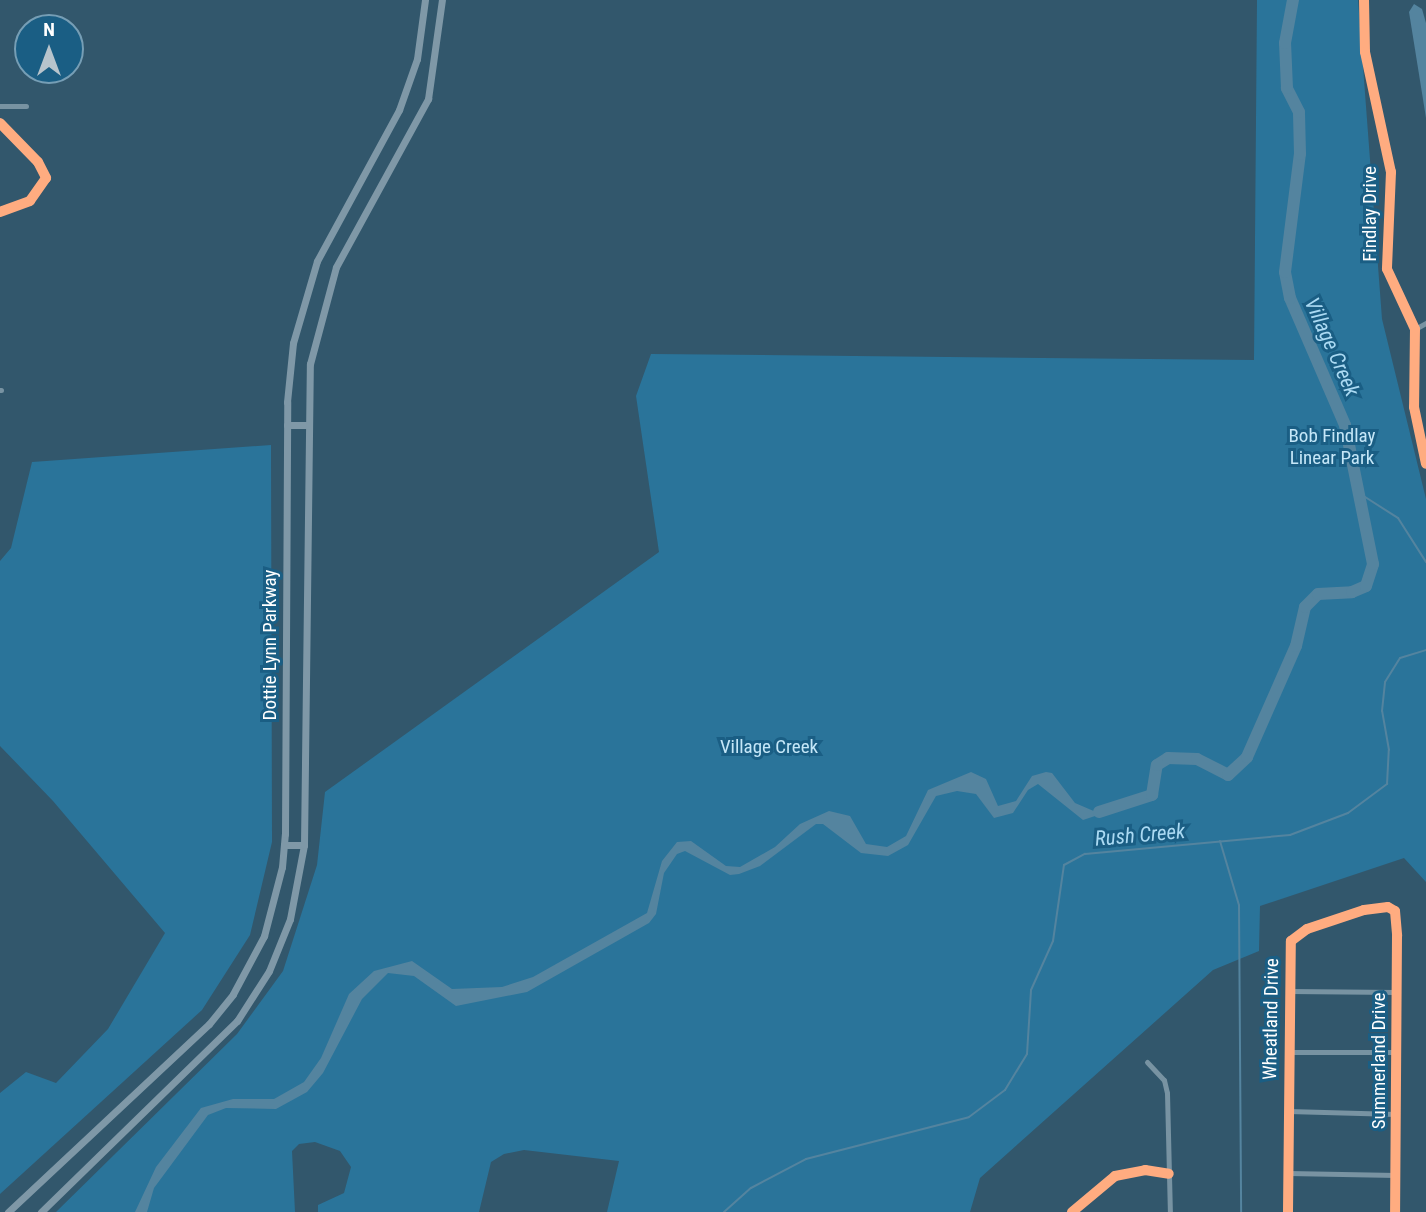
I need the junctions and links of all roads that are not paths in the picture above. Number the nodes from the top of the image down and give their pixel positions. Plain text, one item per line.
1 (425, 0) edge
2 (440, 0) edge
3 (1364, 0) edge
4 (0, 106) edge
5 (26, 106) dead end
6 (0, 124) edge
7 (0, 212) edge
8 (1426, 323) edge
9 (1415, 329) junction
10 (287, 425) junction
11 (307, 425) junction
12 (1426, 464) edge
13 (284, 845) junction
14 (304, 845) junction
15 (1395, 911) joint
16 (1289, 991) junction
17 (1396, 992) junction
18 (1288, 1052) junction
19 (1396, 1052) junction
20 (1147, 1062) dead end
21 (1288, 1111) junction
22 (1396, 1114) junction
23 (1288, 1173) junction
24 (1169, 1174) junction
25 (1395, 1175) junction
26 (8, 1212) edge
27 (41, 1212) edge
28 (1072, 1212) edge
29 (1170, 1212) edge
30 (1288, 1212) edge
31 (1395, 1212) edge

1 - 10 main road, Dottie Lynn Parkway
2 - 11 main road, Dottie Lynn Parkway
3 - 9 street, Findlay Drive
4 - 5 street
6 - 7 street
8 - 9 street
9 - 12 street, Findlay Drive
10 - 11 main road
10 - 13 main road, Dottie Lynn Parkway
11 - 14 main road, Dottie Lynn Parkway
13 - 14 main road
13 - 26 main road, Dottie Lynn Parkway
14 - 27 main road, Dottie Lynn Parkway
15 - 16 street, Wheatland Drive
15 - 17 street, Summerland Drive
16 - 17 street
16 - 18 street, Wheatland Drive
17 - 19 street, Summerland Drive
18 - 19 street
18 - 21 street, Wheatland Drive
19 - 22 street, Summerland Drive
20 - 24 street
21 - 22 street
21 - 23 street, Wheatland Drive
22 - 25 street, Summerland Drive
23 - 25 street
23 - 30 street, Wheatland Drive
24 - 28 street
24 - 29 street
25 - 31 street, Summerland Drive

